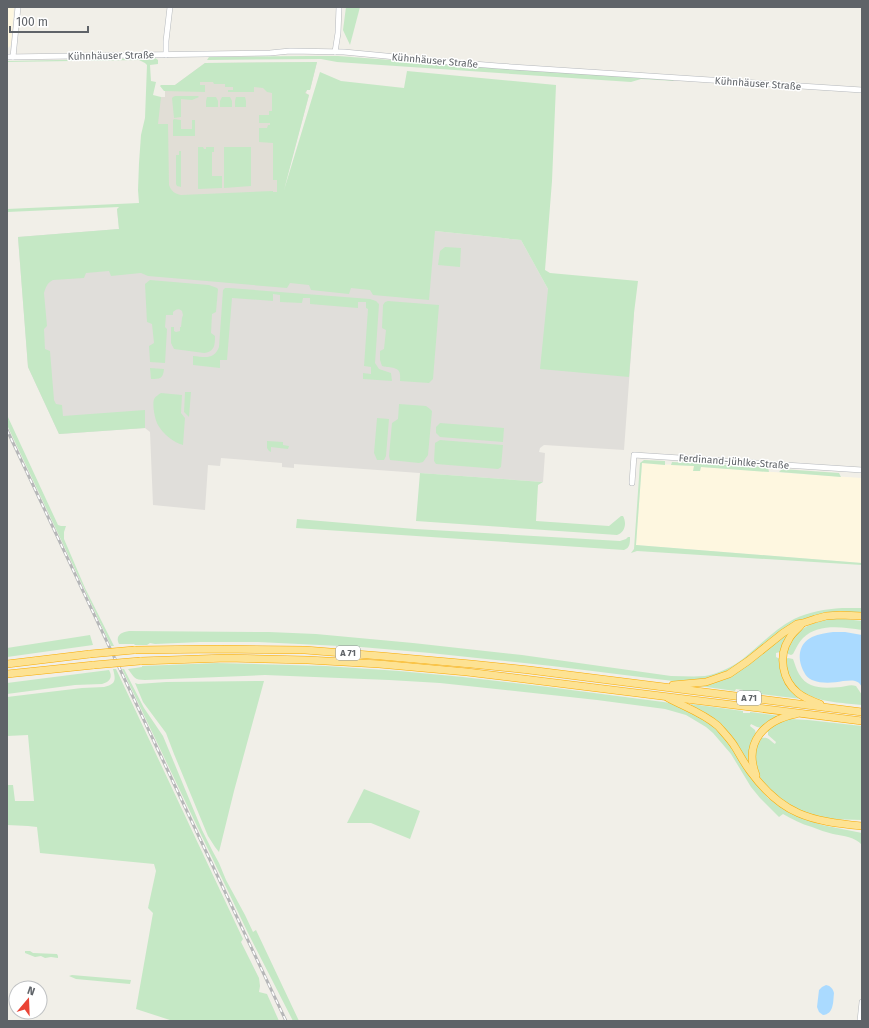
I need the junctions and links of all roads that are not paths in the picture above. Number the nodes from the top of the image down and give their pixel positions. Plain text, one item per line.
1 (18, 7) edge
2 (170, 7) edge
3 (339, 7) edge
4 (335, 52) junction
5 (166, 55) junction
6 (7, 57) edge
7 (13, 57) junction
8 (862, 90) edge
9 (862, 470) edge
10 (632, 483) dead end
11 (862, 616) edge
12 (803, 623) junction
13 (7, 664) edge
14 (7, 674) edge
15 (665, 687) junction
16 (662, 696) junction
17 (825, 707) junction
18 (862, 712) edge
19 (803, 713) junction
20 (862, 721) edge
21 (760, 784) junction
22 (861, 826) edge
23 (862, 1002) edge
24 (860, 1021) edge

1 - 7 street
2 - 5 street
3 - 4 street
4 - 5 street, Kühnhäuser Straße
4 - 8 street, Kühnhäuser Straße
5 - 7 street, Kühnhäuser Straße
6 - 7 street, Kühnhäuser Straße
9 - 10 street, Ferdinand-Jühlke-Straße
11 - 12 highway
12 - 15 highway
12 - 17 highway
13 - 15 highway, A 71, bridge
14 - 16 highway, A 71, bridge
15 - 17 highway, A 71
16 - 19 highway, A 71
16 - 21 highway
17 - 18 highway, A 71
19 - 20 highway, A 71
19 - 21 highway
21 - 22 highway
23 - 24 street

